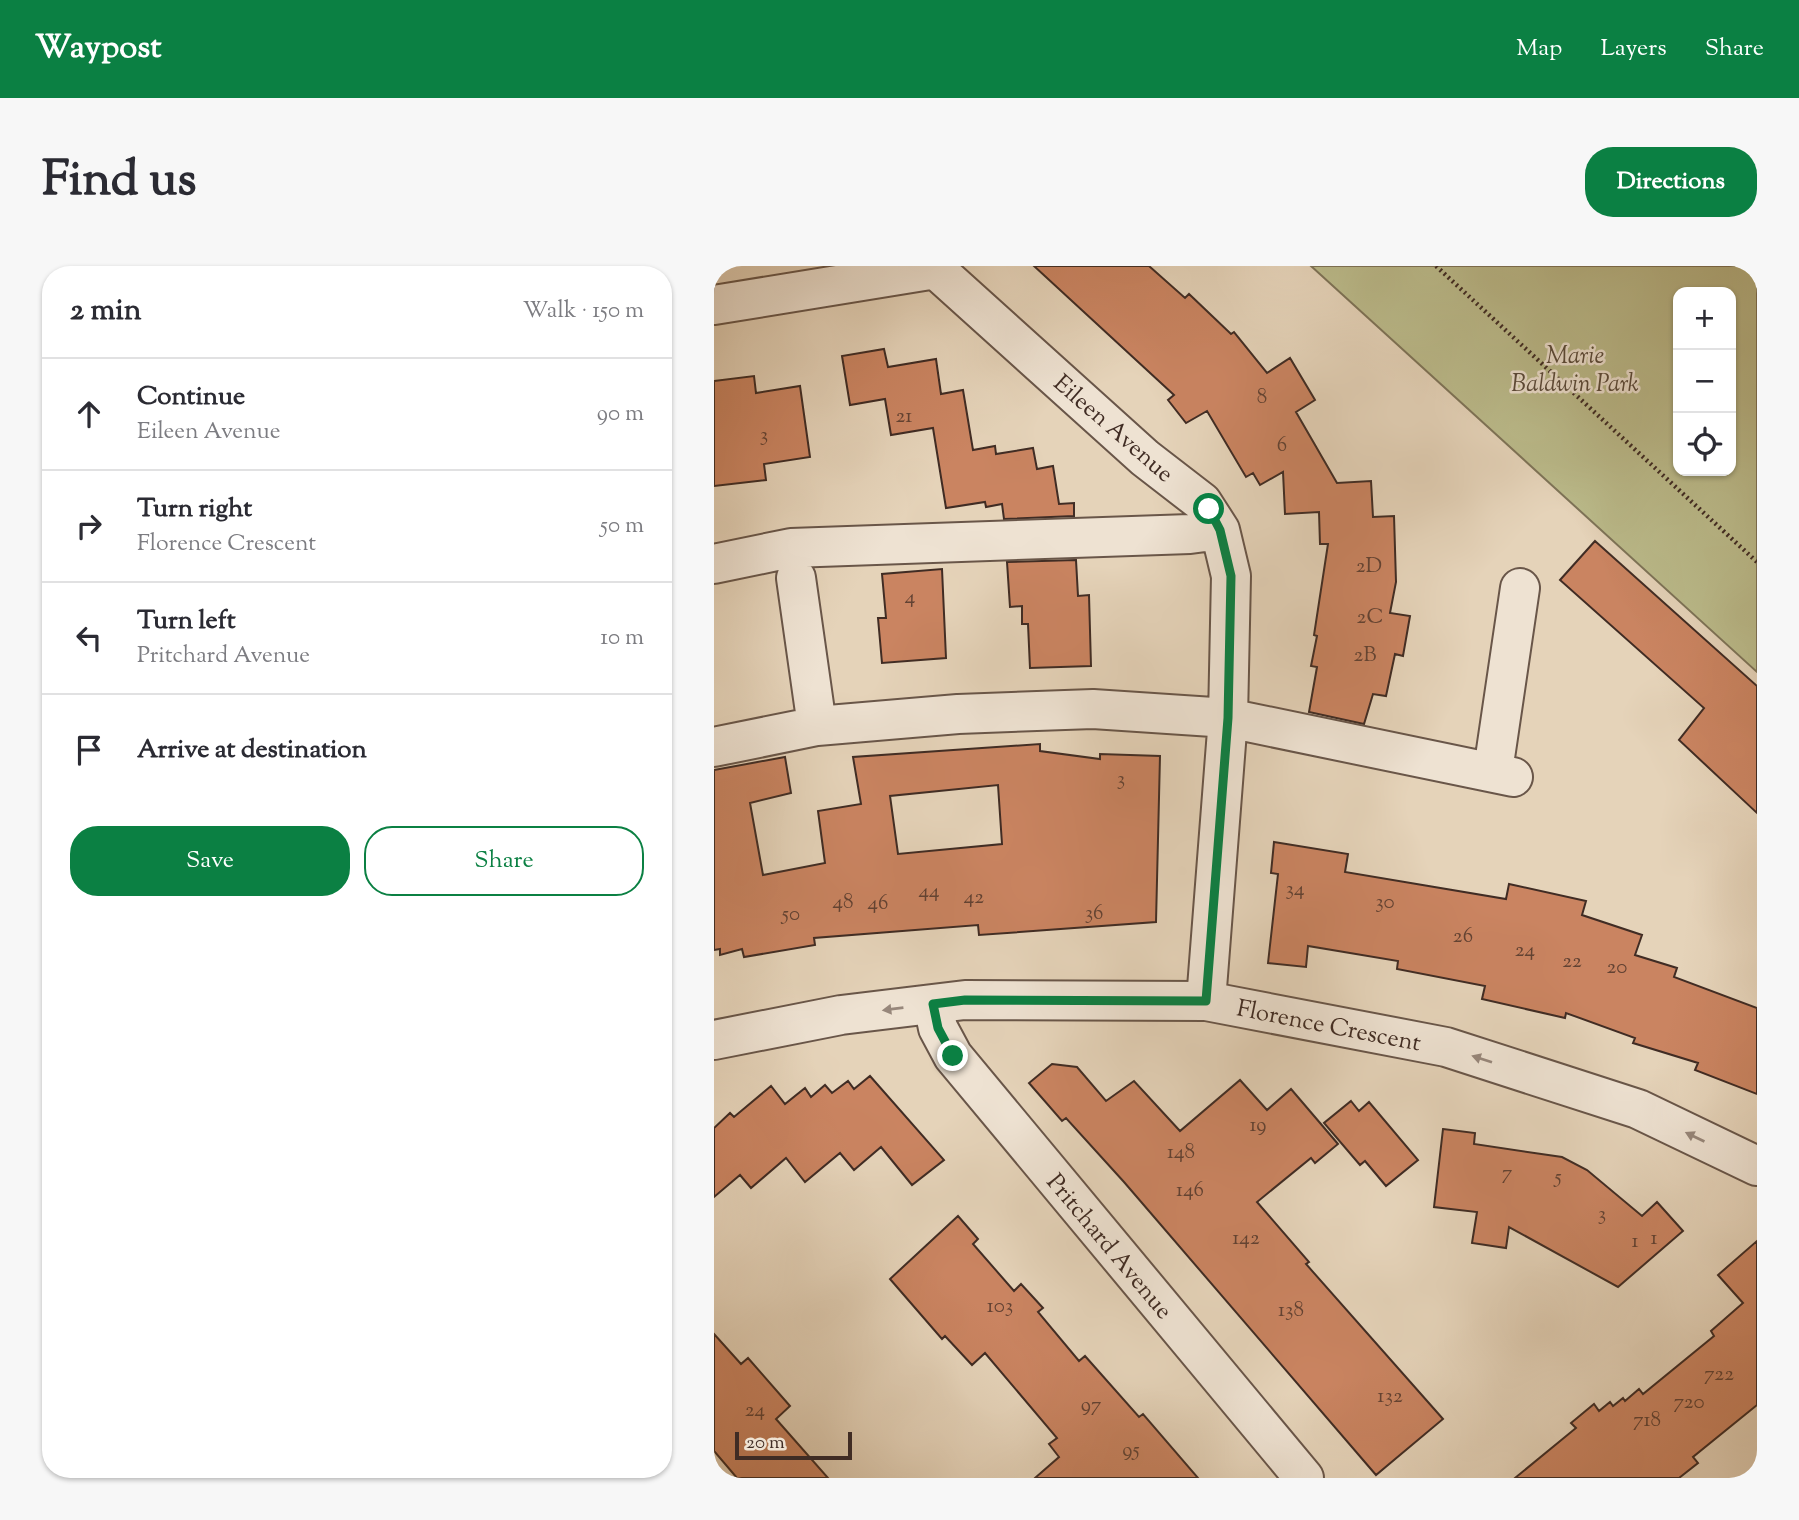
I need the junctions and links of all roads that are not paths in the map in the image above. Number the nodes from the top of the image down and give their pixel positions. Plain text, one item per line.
1 (934, 268) edge
2 (714, 305) edge
3 (1220, 530) junction
4 (714, 564) edge
5 (796, 578) dead end
6 (1520, 588) dead end
7 (1228, 718) junction
8 (817, 726) junction
9 (714, 747) edge
10 (1206, 1001) junction
11 (933, 1004) junction
12 (714, 1040) edge
13 (1757, 1166) edge
14 (1304, 1478) edge

1 - 2 street
1 - 3 street, Eileen Avenue
3 - 4 street
3 - 7 street, Eileen Avenue
5 - 8 street
6 - 7 street
7 - 8 street
7 - 10 street, Eileen Avenue
8 - 9 street
10 - 11 street, Florence Crescent
13 -> 10 street, Florence Crescent
11 -> 12 street, Florence Crescent
11 - 14 street, Pritchard Avenue

